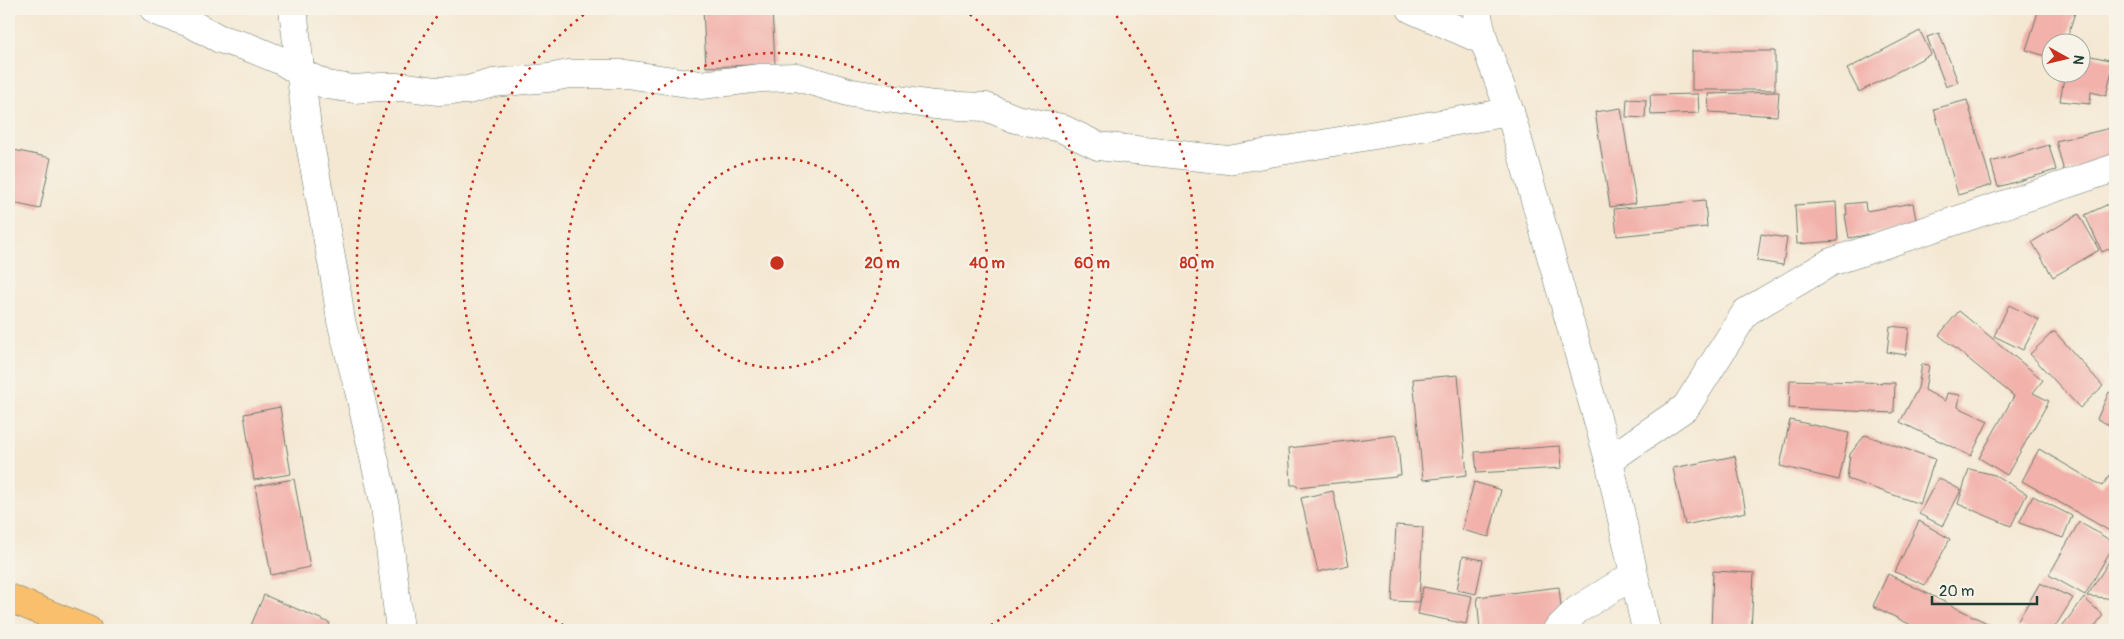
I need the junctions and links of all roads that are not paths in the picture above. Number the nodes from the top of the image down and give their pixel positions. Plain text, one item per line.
1 (154, 9) edge
2 (293, 9) edge
3 (1411, 9) edge
4 (1476, 9) edge
5 (1484, 41) junction
6 (301, 73) junction
7 (1510, 112) junction
8 (2115, 168) edge
9 (1609, 460) junction
10 (1632, 576) junction
11 (9, 598) edge
12 (88, 630) edge
13 (400, 630) edge
14 (1557, 630) edge
15 (1646, 630) edge

1 - 6 street
2 - 6 street
3 - 5 street
4 - 5 street
5 - 7 street
6 - 7 street
6 - 13 street
7 - 9 street
8 - 9 street
9 - 10 street
10 - 14 street
10 - 15 street
11 - 12 main road

